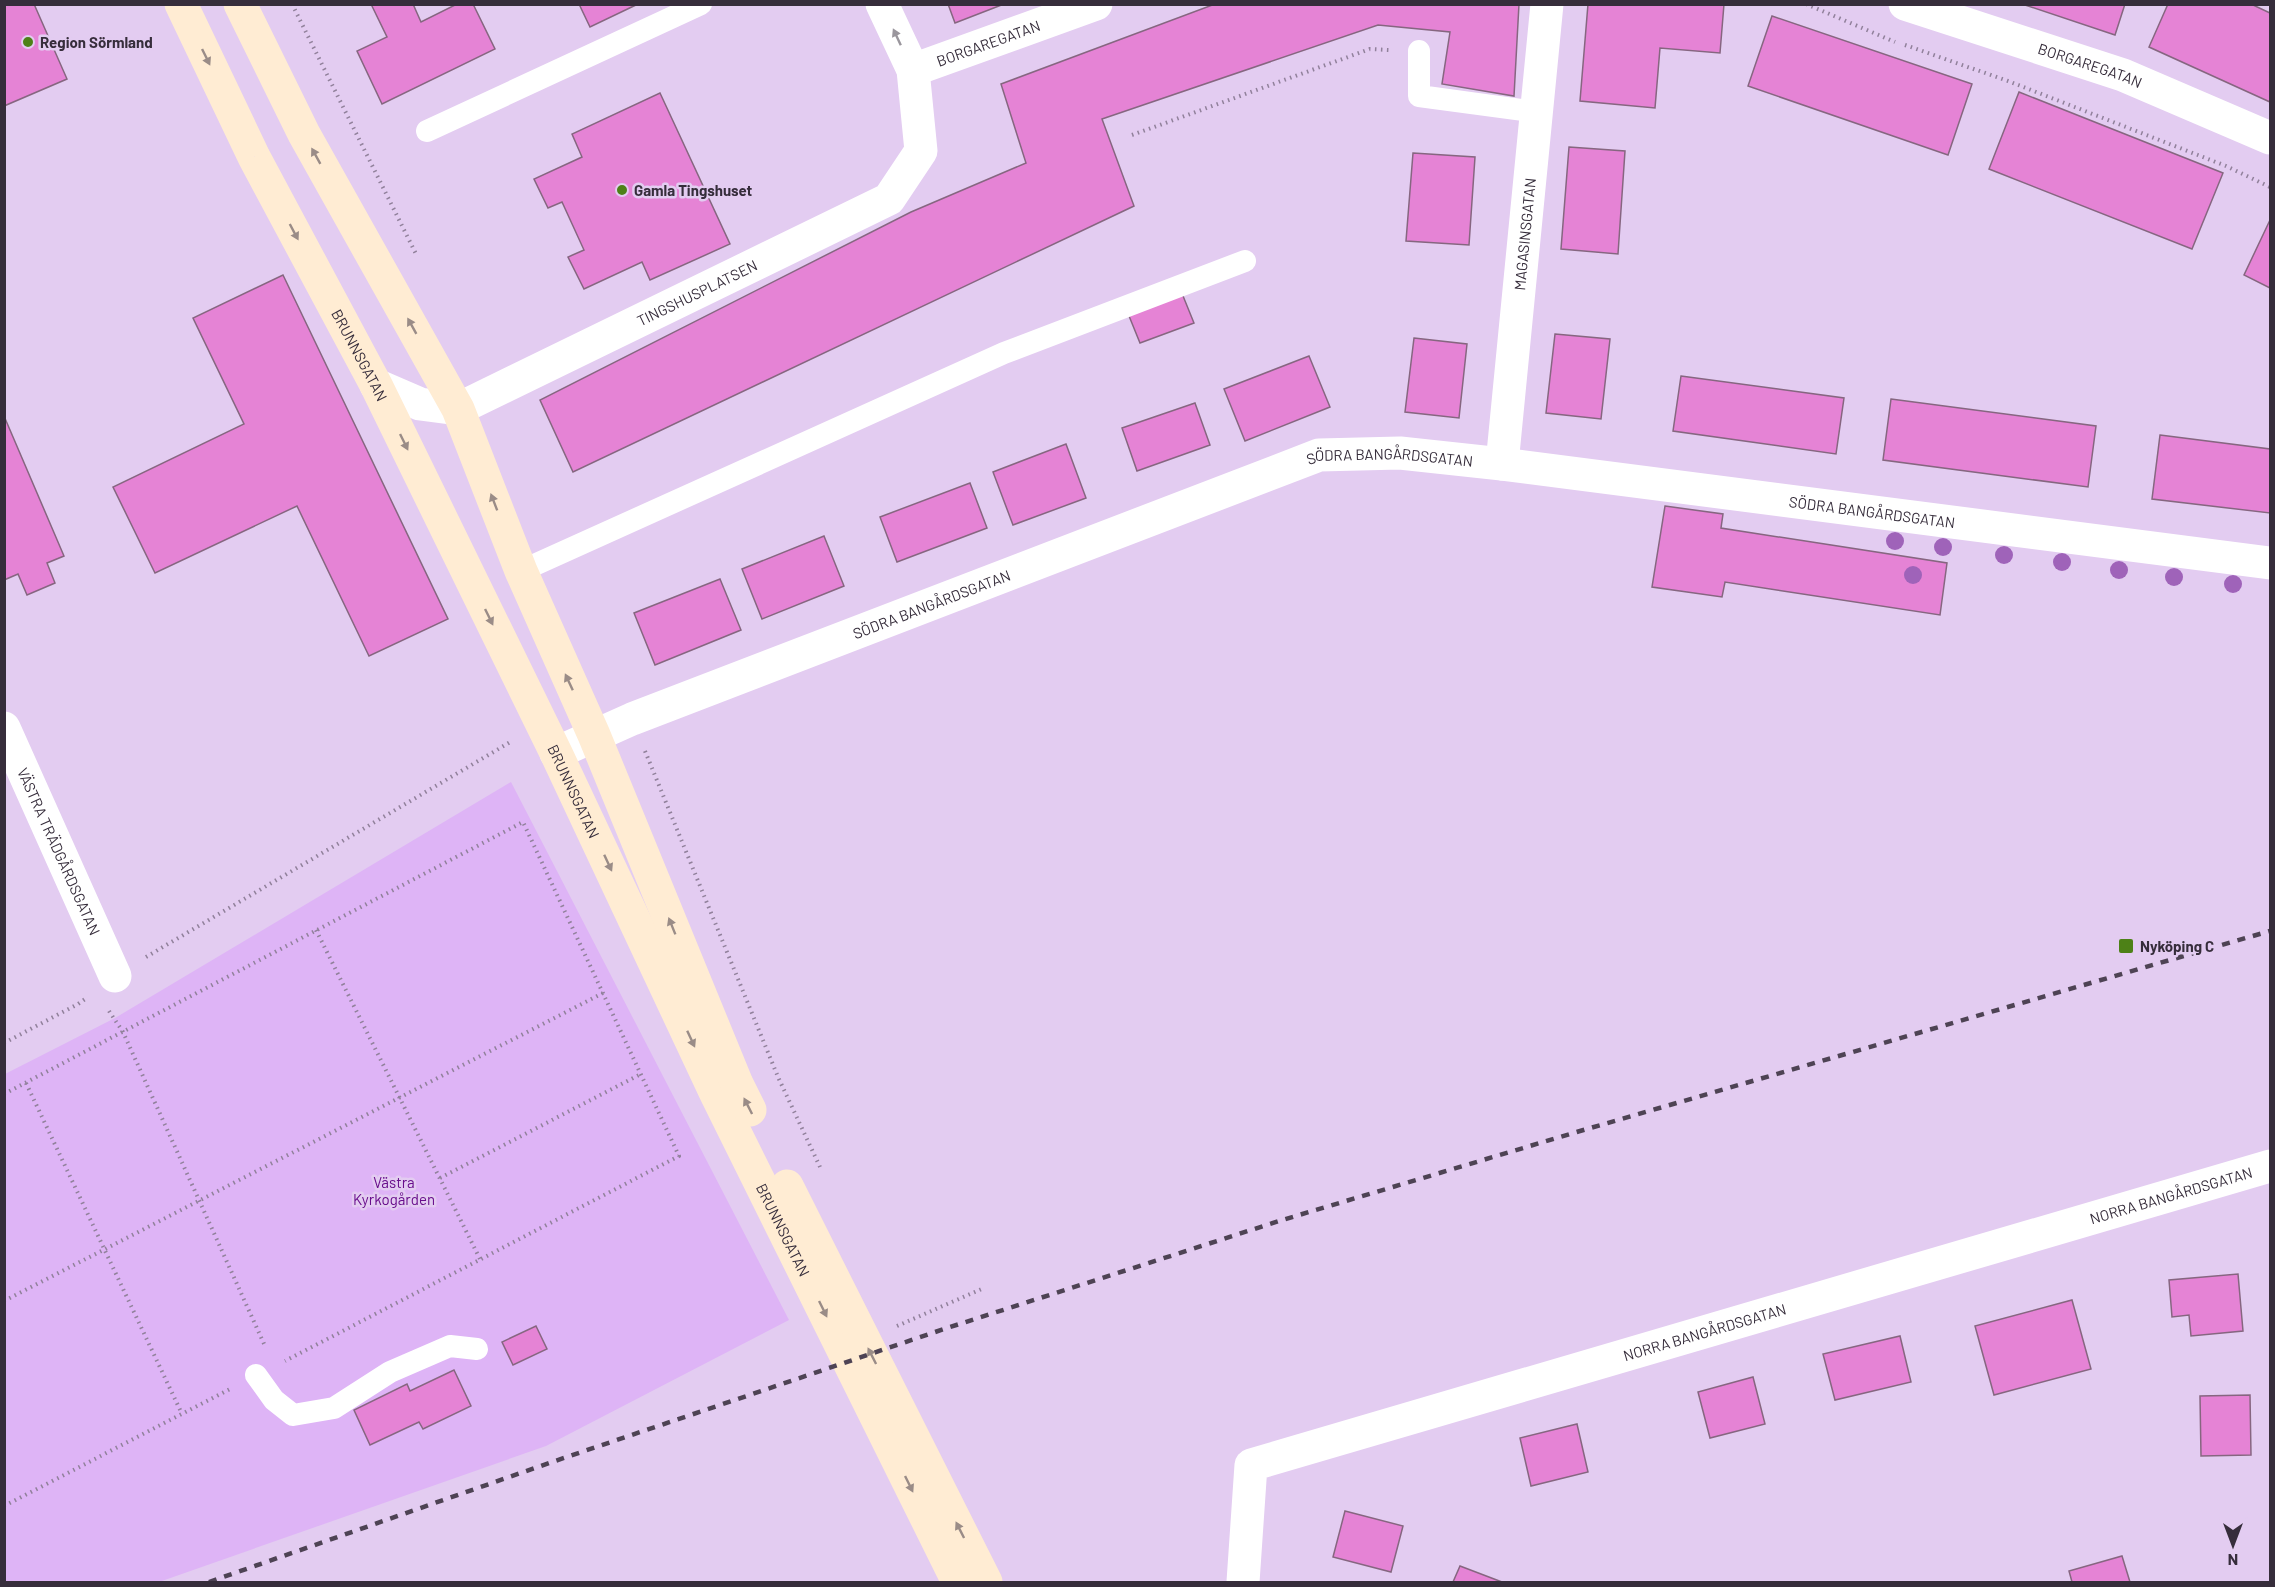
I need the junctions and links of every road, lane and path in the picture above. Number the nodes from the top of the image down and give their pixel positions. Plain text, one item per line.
1 (181, 4) edge
2 (240, 4) edge
3 (701, 4) edge
4 (882, 4) edge
5 (1096, 4) edge
6 (1547, 4) edge
7 (1806, 4) edge
8 (1905, 4) edge
9 (1419, 51) joint
10 (913, 70) junction
11 (1537, 112) junction
12 (427, 131) dead end
13 (1132, 135) dead end
14 (2271, 138) edge
15 (2271, 187) edge
16 (1245, 261) dead end
17 (376, 385) junction
18 (458, 409) junction
19 (1502, 464) junction
20 (2271, 563) edge
21 (521, 571) junction
22 (632, 719) junction
23 (4, 728) edge
24 (594, 735) junction
25 (513, 741) dead end
26 (556, 753) junction
27 (316, 930) junction
28 (104, 984) junction
29 (603, 993) junction
30 (123, 1032) junction
31 (4, 1043) edge
32 (641, 1074) junction
33 (26, 1083) junction
34 (4, 1094) edge
35 (400, 1098) junction
36 (2271, 1166) edge
37 (822, 1171) dead end
38 (440, 1178) junction
39 (200, 1201) junction
40 (105, 1250) junction
41 (480, 1259) junction
42 (984, 1288) dead end
43 (4, 1301) edge
44 (895, 1327) dead end
45 (477, 1349) dead end
46 (265, 1371) junction
47 (182, 1414) junction
48 (4, 1506) edge
49 (958, 1582) edge
50 (986, 1582) edge
51 (1243, 1582) edge

1 -> 17 main road, BRUNNSGATAN
18 -> 2 main road, BRUNNSGATAN
3 - 12 lane
10 -> 4 street, TINGSHUSPLATSEN
5 - 10 street, BORGAREGATAN
6 - 11 street, MAGASINSGATAN
7 - 15 path
8 - 14 street, BORGAREGATAN
9 - 11 lane
9 - 13 path
10 - 18 street, TINGSHUSPLATSEN
11 - 19 street, MAGASINSGATAN
16 - 21 lane
17 - 18 street
17 -> 26 main road, BRUNNSGATAN
21 -> 18 main road, BRUNNSGATAN
19 - 20 street, SÖDRA BANGÅRDSGATAN
19 - 22 street, SÖDRA BANGÅRDSGATAN
24 -> 21 main road, BRUNNSGATAN
22 - 24 street, SÖDRA BANGÅRDSGATAN
22 - 37 path
23 - 28 street, VÄSTRA TRÄDGÅRDSGATAN
24 - 26 street, SÖDRA BANGÅRDSGATAN
50 -> 24 main road, BRUNNSGATAN
25 - 28 path
26 -> 49 main road, BRUNNSGATAN
27 - 29 path
27 - 30 path
27 - 35 path
28 - 30 path
28 - 31 path
29 - 32 path
29 - 35 path
30 - 33 path
30 - 39 path
32 - 38 path
32 - 41 path
33 - 34 path
33 - 40 path
35 - 38 path
35 - 39 path
36 - 51 street, NORRA BANGÅRDSGATAN
38 - 41 path
39 - 40 path
39 - 46 path
40 - 43 path
40 - 47 path
41 - 46 path
42 - 44 path
45 - 46 lane
46 - 47 path
47 - 48 path

